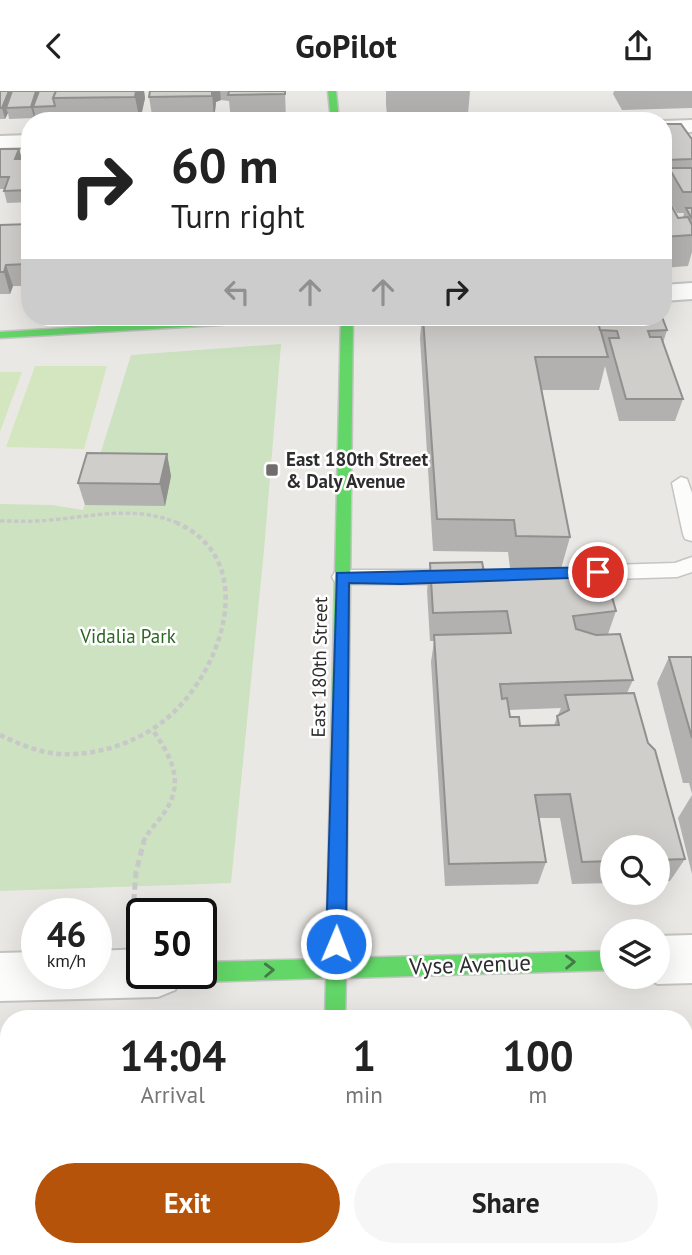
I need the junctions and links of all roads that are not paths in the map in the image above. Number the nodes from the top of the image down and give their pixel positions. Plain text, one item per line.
1 (332, 91) edge
2 (334, 112) edge
3 (692, 126) edge
4 (672, 127) edge
5 (21, 141) edge
6 (0, 142) edge
7 (692, 291) edge
8 (672, 292) edge
9 (150, 326) edge
10 (347, 326) edge
11 (0, 335) edge
12 (681, 483) dead end
13 (692, 534) edge
14 (692, 564) edge
15 (559, 573) edge
16 (480, 576) edge
17 (342, 577) junction
18 (692, 959) edge
19 (670, 960) edge
20 (600, 961) edge
21 (336, 968) junction
22 (217, 972) edge
23 (126, 973) edge
24 (0, 977) edge
25 (335, 1010) edge

1 - 2 main road
3 - 4 street
5 - 6 street
7 - 8 street
9 - 11 main road
10 - 17 main road, East 180th Street
12 - 13 lane
14 - 15 lane
16 - 17 lane
17 - 21 main road, East 180th Street
18 - 19 street
21 -> 20 main road, Vyse Avenue
22 -> 21 main road, Vyse Avenue
21 - 25 main road, East 180th Street
23 - 24 street

